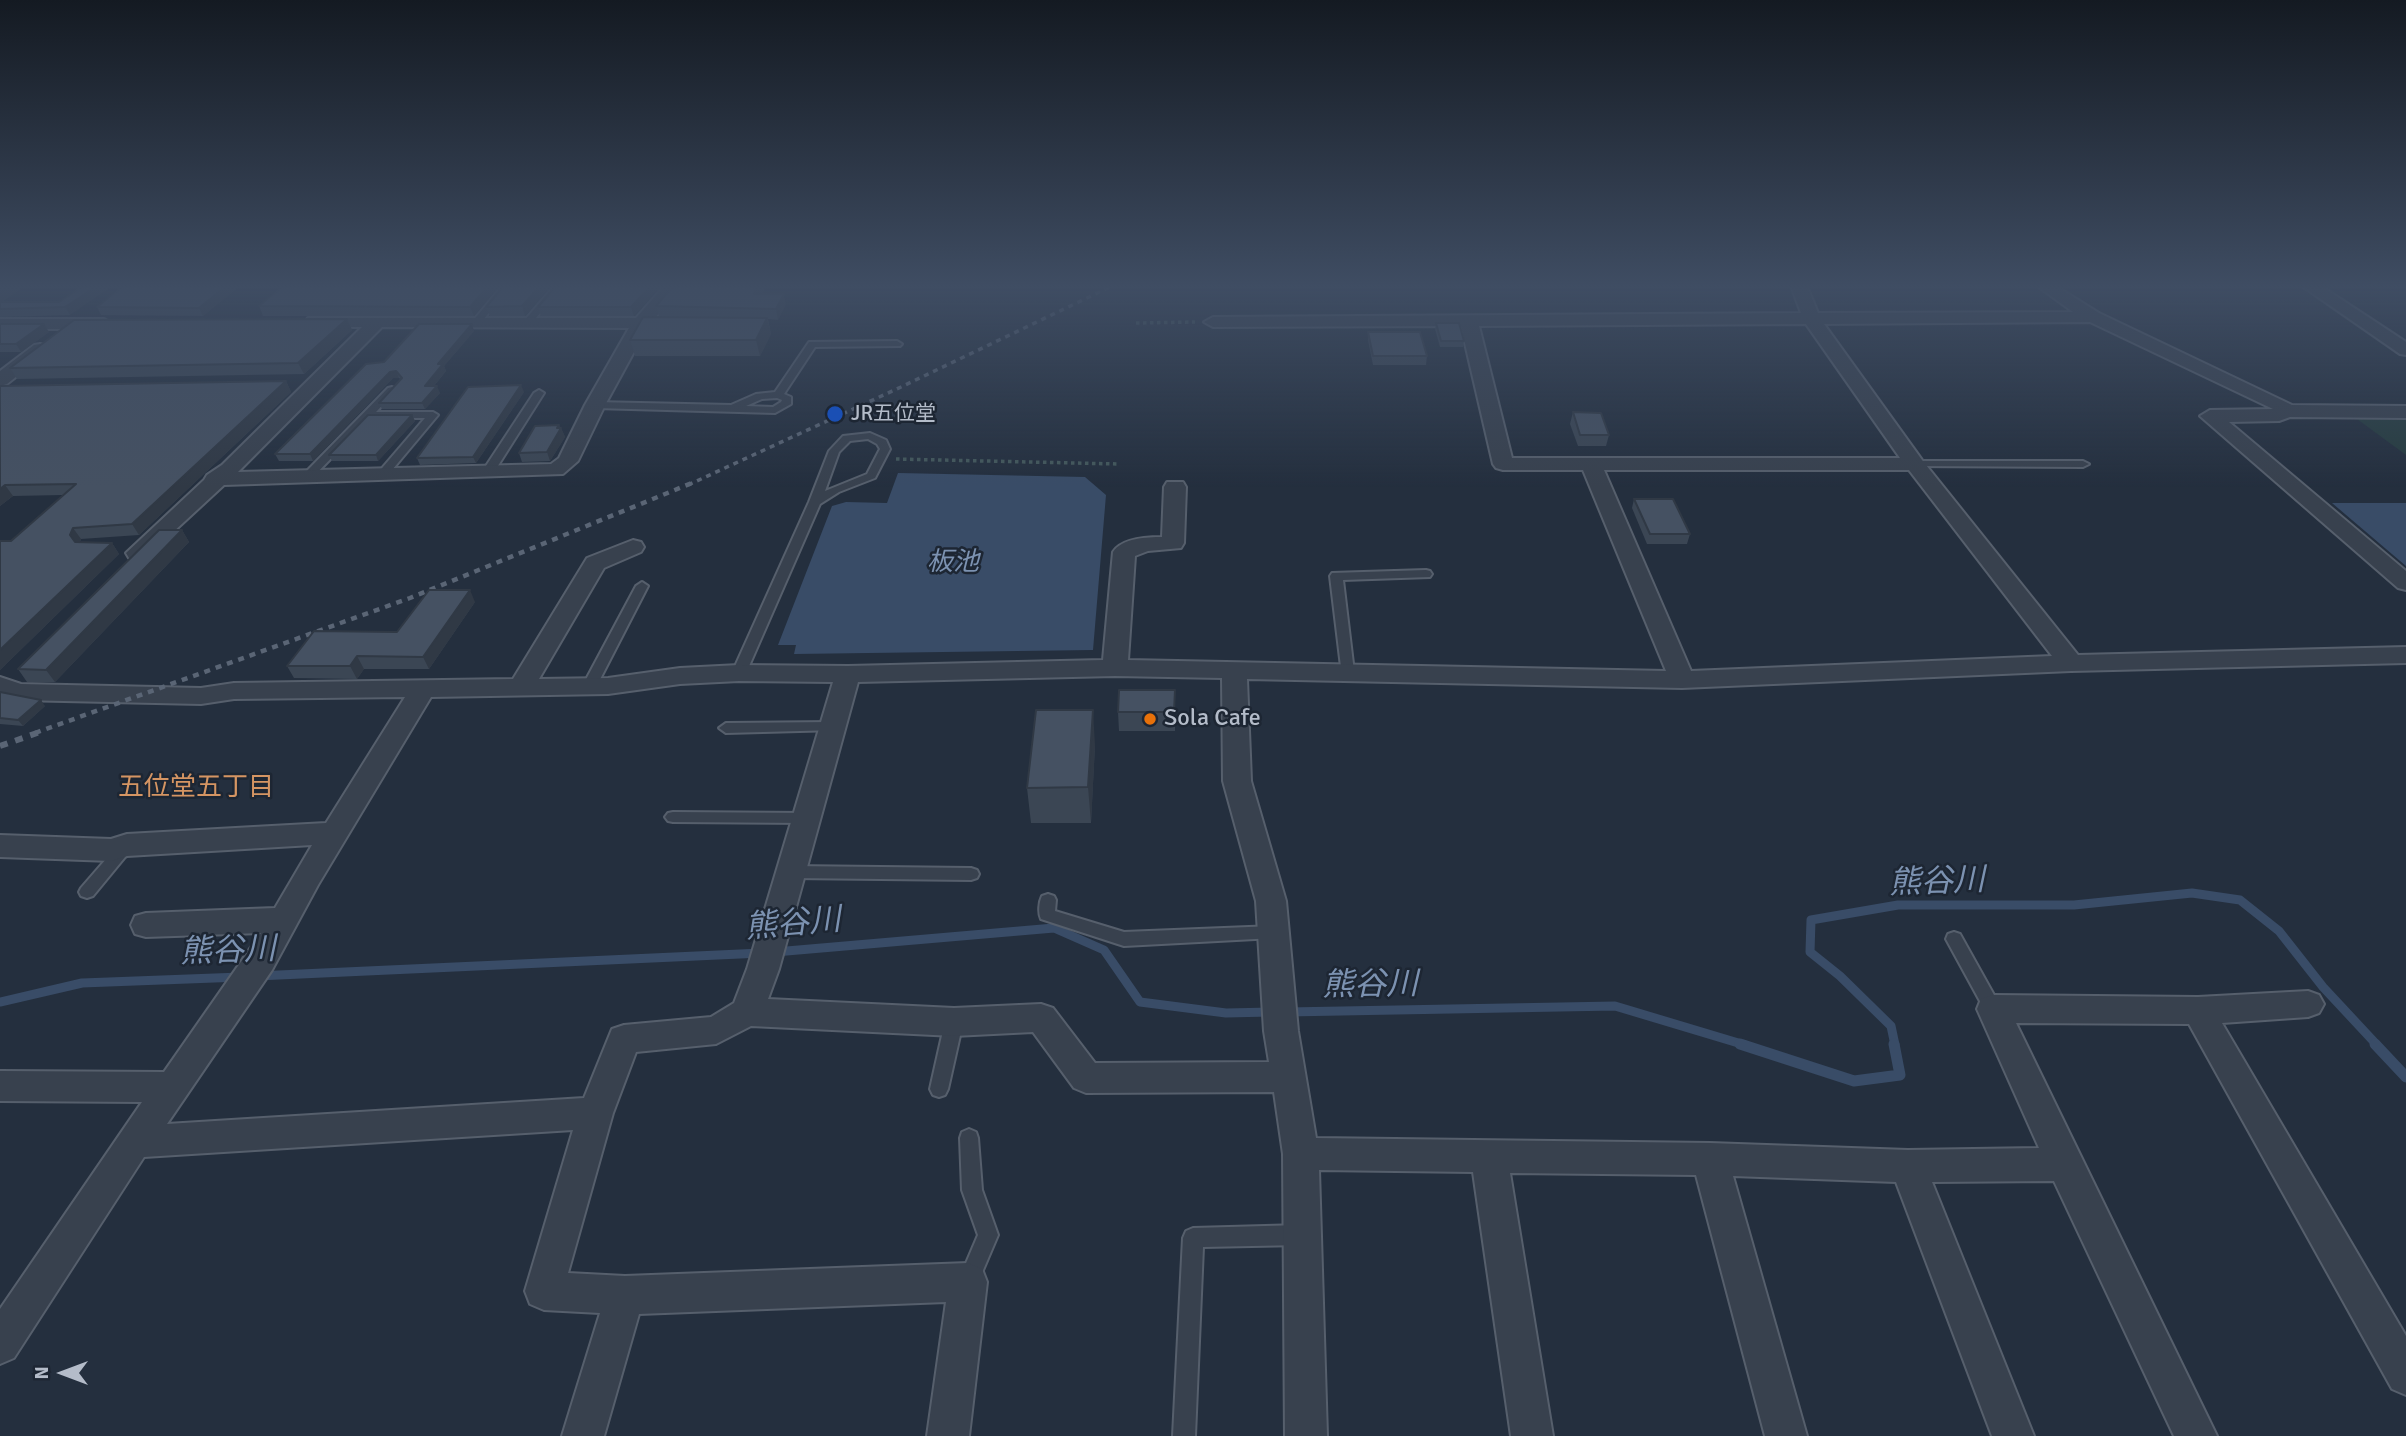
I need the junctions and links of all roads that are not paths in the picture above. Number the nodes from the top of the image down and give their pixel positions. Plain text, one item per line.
1 (36, 353) edge
2 (345, 353) edge
3 (624, 353) edge
4 (806, 353) edge
5 (1477, 353) edge
6 (1836, 353) edge
7 (2170, 353) edge
8 (0, 380) edge
9 (314, 383) junction
10 (398, 383) edge
11 (286, 384) edge
12 (27, 387) edge
13 (0, 388) edge
14 (539, 393) dead end
15 (595, 405) junction
16 (2287, 411) junction
17 (2406, 412) edge
18 (369, 415) junction
19 (1591, 464) junction
20 (1915, 464) junction
21 (2083, 464) dead end
22 (488, 472) junction
23 (383, 474) junction
24 (307, 477) junction
25 (214, 480) junction
26 (1175, 487) dead end
27 (815, 502) junction
28 (118, 545) dead end
29 (145, 545) junction
30 (633, 547) dead end
31 (121, 569) edge
32 (1426, 574) dead end
33 (2406, 583) edge
34 (642, 586) dead end
35 (2406, 655) edge
36 (2071, 663) junction
37 (1115, 668) junction
38 (1234, 670) junction
39 (1347, 672) junction
40 (739, 673) junction
41 (848, 674) junction
42 (1682, 680) junction
43 (6, 682) edge
44 (521, 687) junction
45 (589, 687) junction
46 (423, 689) junction
47 (832, 727) junction
48 (726, 728) dead end
49 (673, 817) dead end
50 (807, 818) junction
51 (334, 833) junction
52 (127, 845) junction
53 (0, 846) edge
54 (792, 872) junction
55 (971, 874) dead end
56 (88, 892) dead end
57 (1048, 900) dead end
58 (286, 920) junction
59 (146, 925) dead end
60 (1274, 932) junction
61 (1954, 939) dead end
62 (763, 969) joint
63 (2308, 1004) dead end
64 (1993, 1009) junction
65 (2198, 1011) junction
66 (747, 1012) junction
67 (1280, 1013) joint
68 (954, 1022) junction
69 (1290, 1077) junction
70 (0, 1086) edge
71 (173, 1087) junction
72 (939, 1089) dead end
73 (596, 1113) junction
74 (969, 1138) dead end
75 (134, 1142) junction
76 (1301, 1154) junction
77 (1489, 1156) junction
78 (1710, 1159) junction
79 (2064, 1164) junction
80 (1908, 1166) junction
81 (1302, 1235) junction
82 (968, 1282) junction
83 (625, 1295) junction
84 (0, 1345) edge
85 (2406, 1375) edge
86 (583, 1436) edge
87 (948, 1436) edge
88 (1184, 1436) edge
89 (1306, 1436) edge
90 (1532, 1436) edge
91 (1786, 1436) edge
92 (2014, 1436) edge
93 (2196, 1436) edge

1 - 8 street
2 - 9 street
3 - 15 street
4 - 15 lane
5 - 19 street
6 - 20 street
7 - 16 street
9 - 11 street
9 - 25 street
10 - 18 lane
12 - 13 street
14 - 22 lane
15 - 22 street
16 - 17 street
16 - 33 street
18 - 23 lane
18 - 24 lane
19 - 20 street
19 - 42 street
20 - 21 lane
20 - 36 street
22 - 23 street
23 - 24 street
24 - 25 street
25 - 29 street
26 - 37 street
27 - 27 lane
27 - 40 lane
28 - 29 street
29 - 31 street
30 - 44 street
32 - 39 lane
34 - 45 lane
35 - 36 street
36 - 42 street
37 - 38 street
37 - 41 street
38 - 39 street
38 - 60 street
39 - 42 street
40 - 41 street
40 - 45 street
41 - 47 street
43 - 46 street
44 - 45 street
44 - 46 street
46 - 51 street
47 - 48 lane
47 - 50 street
49 - 50 lane
50 - 54 street
51 - 52 street
51 - 58 street
52 - 53 street
52 - 56 lane
54 - 55 lane
54 - 62 street
57 - 60 lane
58 - 59 street
58 - 71 street
60 - 67 street
61 - 64 lane
62 - 66 street
63 - 65 street
64 - 65 street
64 - 79 street
65 - 85 street
66 - 68 street
66 - 73 street
67 - 69 street
68 - 69 street
68 - 72 lane
69 - 76 street
70 - 71 street
71 - 75 street
73 - 75 street
73 - 83 street
74 - 82 lane
75 - 84 street
76 - 77 street
76 - 81 street
77 - 78 street
77 - 90 street
78 - 80 street
78 - 91 street
79 - 80 street
79 - 93 street
80 - 92 street
81 - 88 lane
81 - 89 street
82 - 83 street
82 - 87 street
83 - 86 street

